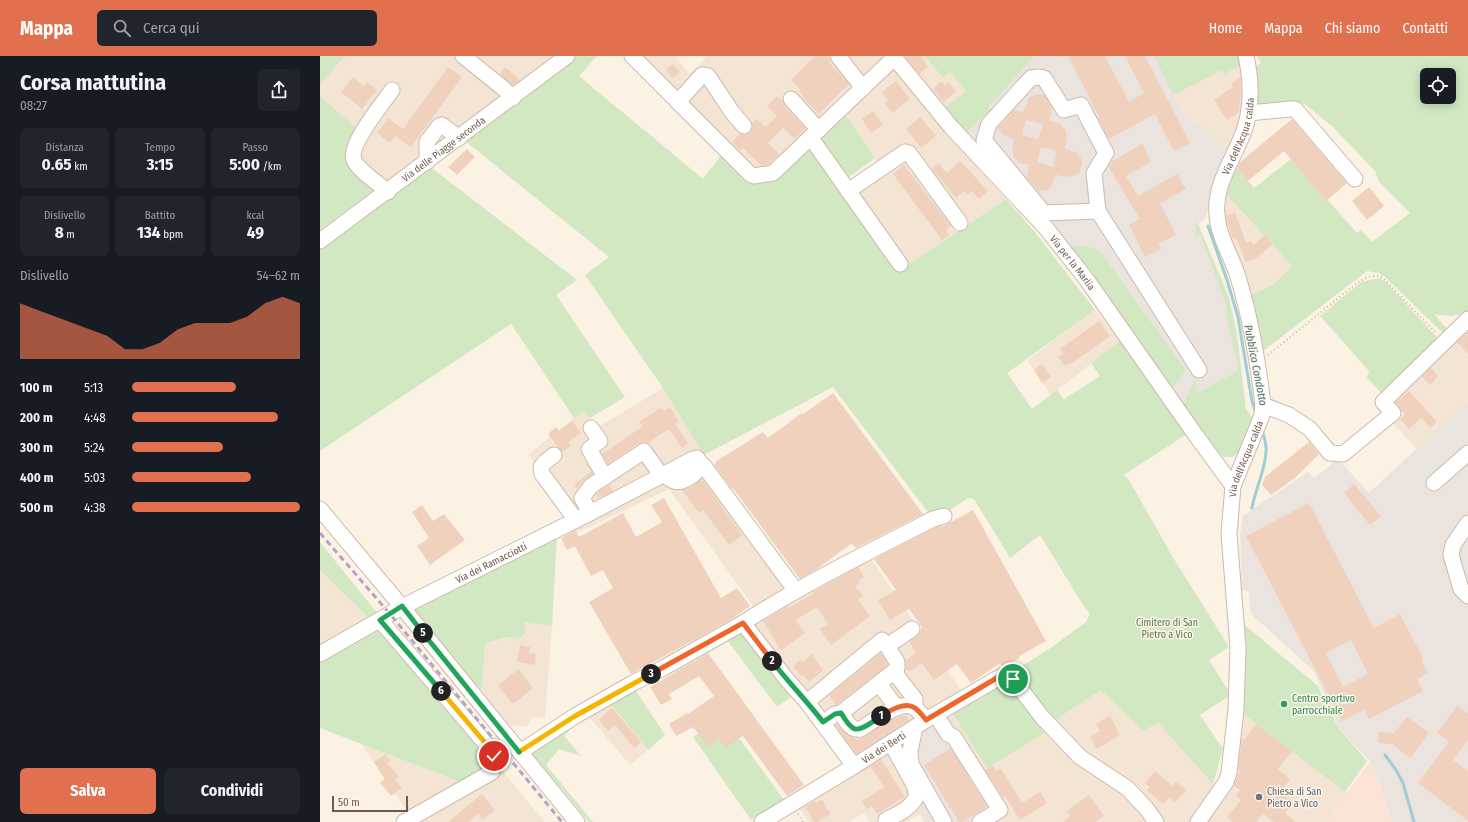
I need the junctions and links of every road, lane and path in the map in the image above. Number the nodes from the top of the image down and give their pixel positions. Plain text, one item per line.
1 (463, 56) edge
2 (567, 56) edge
3 (632, 56) edge
4 (838, 56) edge
5 (1246, 56) edge
6 (893, 57) edge
7 (863, 88) junction
8 (392, 90) dead end
9 (513, 98) junction
10 (791, 99) dead end
11 (678, 102) junction
12 (1249, 113) junction
13 (744, 126) dead end
14 (815, 134) junction
15 (459, 138) junction
16 (427, 162) junction
17 (1355, 179) dead end
18 (848, 191) junction
19 (388, 192) junction
20 (1098, 211) junction
21 (960, 223) dead end
22 (320, 241) edge
23 (900, 264) dead end
24 (1468, 319) edge
25 (1445, 342) junction
26 (1258, 364) junction
27 (1199, 370) dead end
28 (1263, 410) junction
29 (591, 428) dead end
30 (1468, 453) edge
31 (554, 455) dead end
32 (662, 474) junction
33 (605, 477) junction
34 (1434, 483) dead end
35 (1233, 486) junction
36 (320, 509) edge
37 (590, 513) junction
38 (944, 516) dead end
39 (576, 520) junction
40 (1468, 522) edge
41 (796, 591) junction
42 (1468, 596) edge
43 (402, 606) junction
44 (380, 620) junction
45 (743, 623) junction
46 (912, 629) dead end
47 (887, 646) junction
48 (320, 654) edge
49 (894, 672) junction
50 (879, 684) junction
51 (808, 702) junction
52 (897, 708) junction
53 (915, 708) junction
54 (841, 713) junction
55 (925, 721) junction
56 (823, 722) junction
57 (890, 743) junction
58 (520, 752) junction
59 (854, 766) junction
60 (886, 820) dead end
61 (1200, 820) edge
62 (404, 822) edge
63 (577, 822) edge
64 (762, 822) edge
65 (944, 822) edge
66 (980, 822) edge
67 (1156, 822) edge

1 - 9 street
2 - 9 street, Via delle Piagge seconda
3 - 11 street
4 - 7 street
5 - 12 street, Via dell'Acqua calda
6 - 7 street
6 - 35 street, Via per la Marlia
7 - 14 street
8 - 19 street
9 - 15 street, Via delle Piagge seconda
10 - 14 street
11 - 13 street
11 - 14 street
12 - 17 street
12 - 26 street, Via dell'Acqua calda
14 - 18 street
15 - 16 street, Via delle Piagge seconda
15 - 16 street
16 - 19 street, Via delle Piagge seconda
18 - 21 street
18 - 23 street
19 - 22 street, Via delle Piagge seconda
20 - 20 street
20 - 27 street
24 - 25 street
25 - 26 path
25 - 28 street
26 - 28 street, Via dell'Acqua calda
28 - 35 street, Via dell'Acqua calda
29 - 33 street
30 - 34 street
31 - 39 street
32 - 33 street
32 - 37 street, Via dei Ramacciotti
32 - 41 street
33 - 37 street
35 - 61 street, Via dell'Acqua calda
36 - 43 street
37 - 39 street, Via dei Ramacciotti
38 - 41 street
39 - 43 street, Via dei Ramacciotti
40 - 42 street
41 - 45 street
43 - 44 street, Via dei Ramacciotti
43 - 58 street
44 - 48 street, Via dei Ramacciotti
44 - 62 street
45 - 51 street, Via dei Berti
45 - 58 street
46 - 47 street
47 - 49 street
47 - 51 street
49 - 50 street
49 - 53 street
50 - 52 street
50 - 54 street
51 - 56 street, Via dei Berti
52 - 53 street
52 - 54 street
53 - 55 street
54 - 56 street
55 - 57 street, Via dei Berti
55 - 65 street
55 - 66 street
55 - 67 street, Via dei Berti
56 - 59 street, Via dei Berti
57 - 59 street, Via dei Berti
57 - 60 street
58 - 63 street
59 - 64 street

